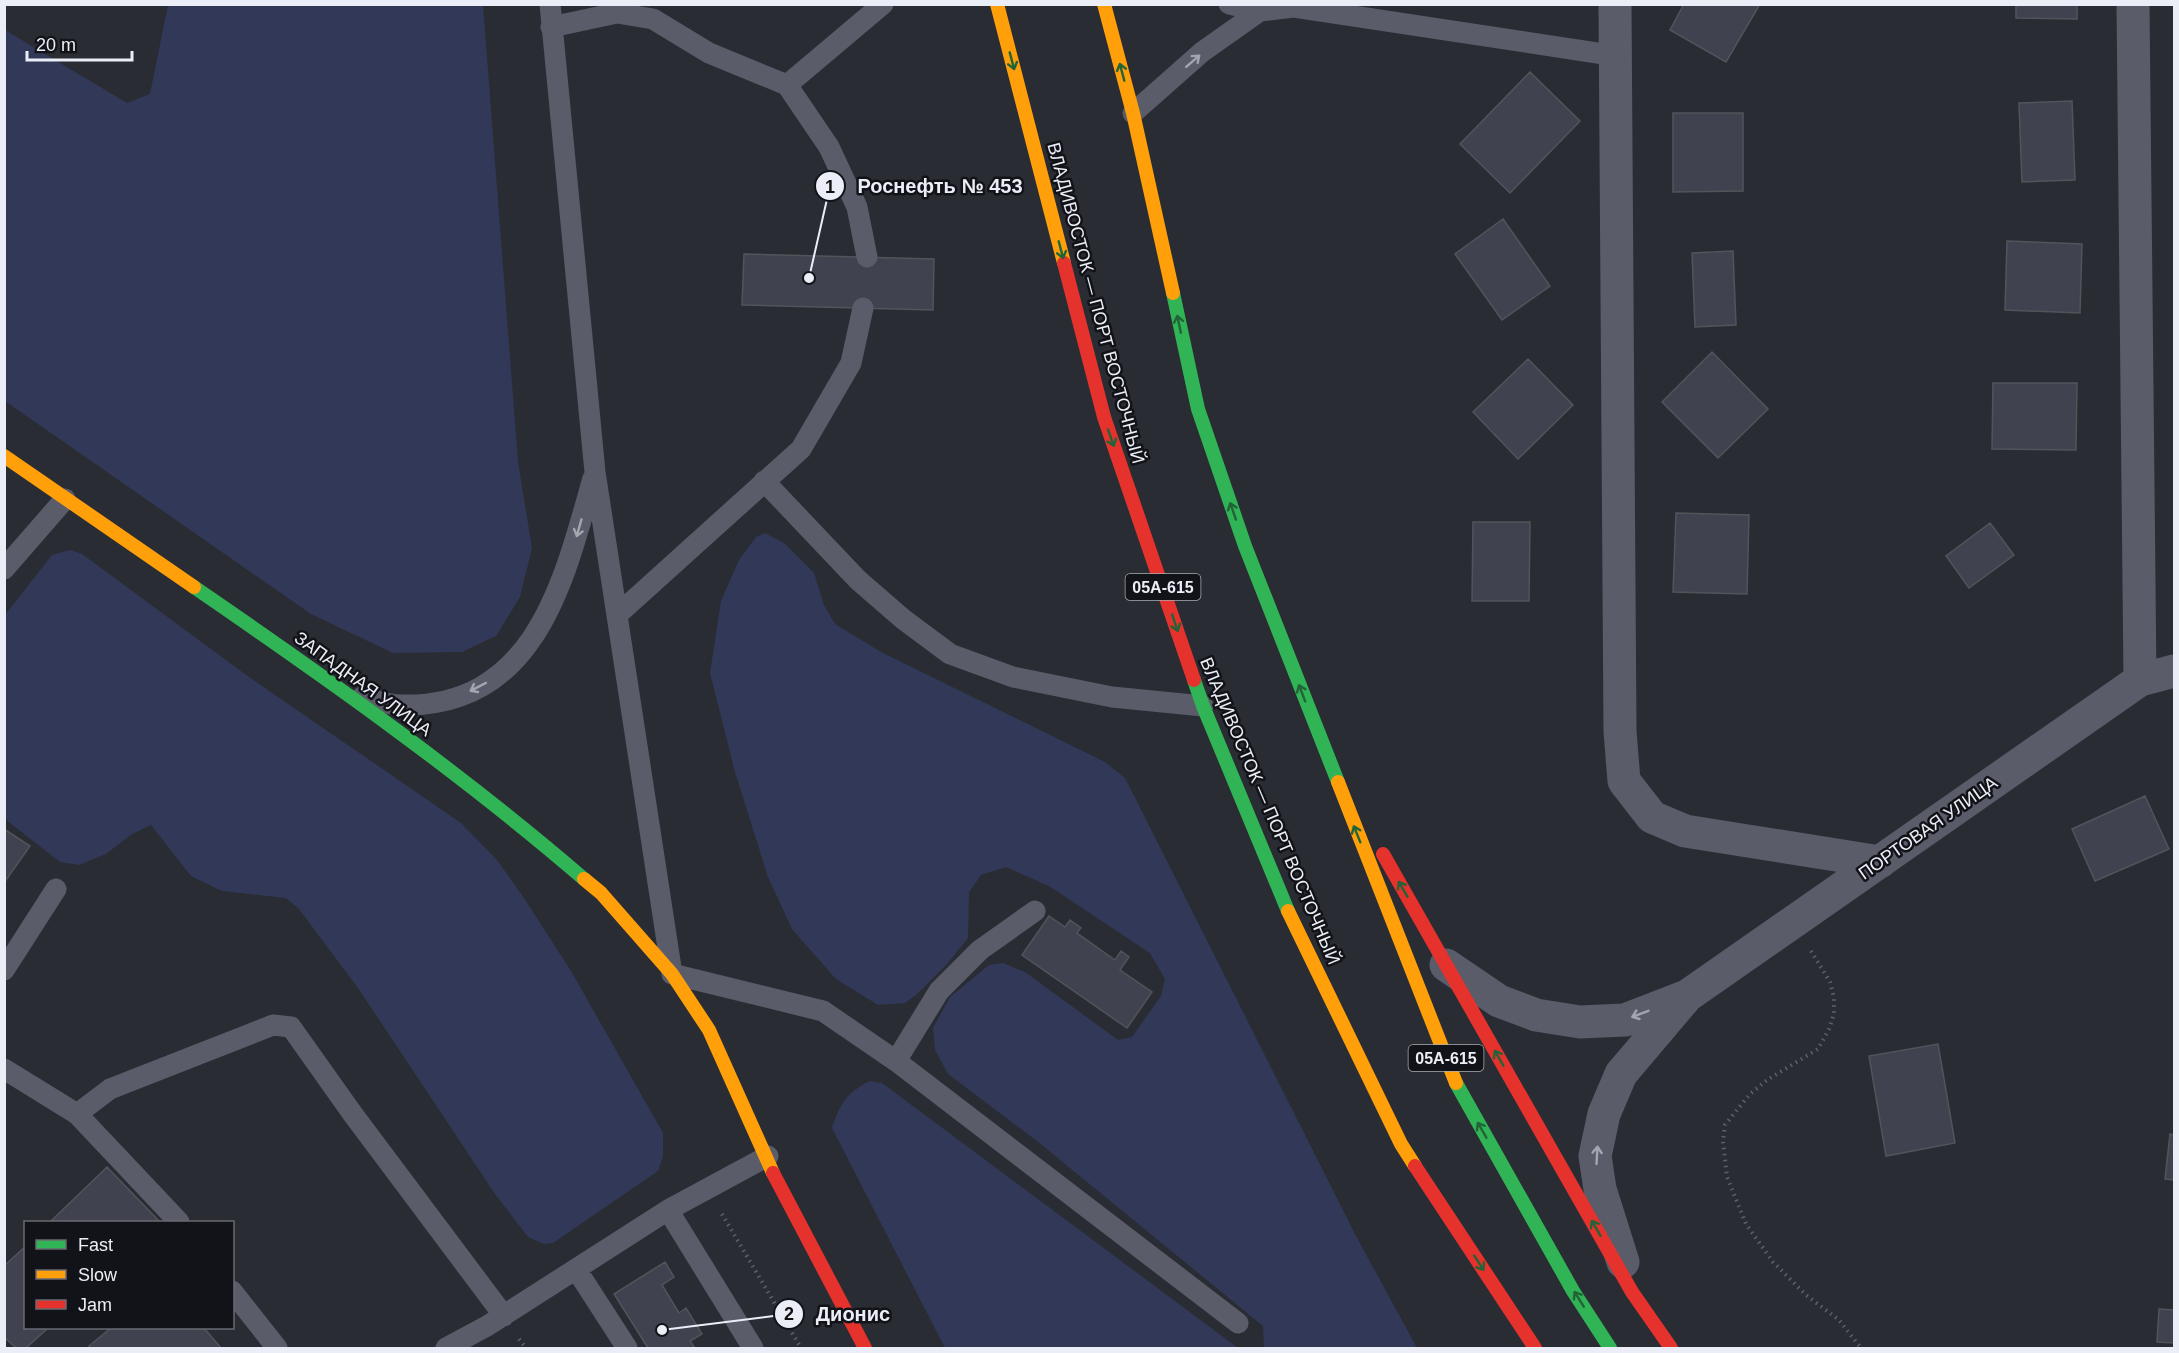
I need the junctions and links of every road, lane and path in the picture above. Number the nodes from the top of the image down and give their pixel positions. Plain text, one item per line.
1 (550, 4) edge
2 (883, 4) edge
3 (997, 4) edge
4 (1104, 4) edge
5 (1229, 4) edge
6 (1615, 4) edge
7 (2133, 4) edge
8 (1260, 11) junction
9 (551, 27) junction
10 (1617, 56) junction
11 (787, 85) junction
12 (1133, 113) junction
13 (867, 257) dead end
14 (862, 308) dead end
15 (4, 456) edge
16 (595, 472) junction
17 (764, 481) junction
18 (65, 499) junction
19 (4, 569) edge
20 (617, 615) junction
21 (2175, 671) edge
22 (2140, 680) junction
23 (350, 694) junction
24 (1203, 706) junction
25 (1323, 748) junction
26 (1880, 862) junction
27 (56, 889) dead end
28 (1035, 911) dead end
29 (1794, 922) junction
30 (1446, 965) junction
31 (4, 970) edge
32 (672, 974) junction
33 (1686, 996) junction
34 (896, 1061) junction
35 (4, 1069) edge
36 (77, 1114) junction
37 (1401, 1144) junction
38 (768, 1156) junction
39 (707, 1187) junction
40 (668, 1210) junction
41 (178, 1221) edge
42 (1465, 1267) dead end
43 (576, 1269) junction
44 (1632, 1292) junction
45 (234, 1294) edge
46 (504, 1316) junction
47 (1238, 1323) dead end
48 (277, 1348) edge
49 (446, 1348) edge
50 (627, 1348) edge
51 (753, 1348) edge
52 (801, 1348) edge
53 (865, 1348) edge
54 (1535, 1348) edge
55 (1610, 1348) edge
56 (1671, 1348) edge
57 (1861, 1348) edge

1 - 9 lane
2 - 11 lane
3 -> 24 main road, ВЛАДИВОСТОК — ПОРТ ВОСТОЧНЫЙ / 05А-615
12 -> 4 main road, 05А-615
5 - 8 lane
6 - 10 street
7 - 22 street
8 - 10 lane
12 -> 8 lane
9 - 11 lane
9 - 16 lane
10 - 26 street
11 - 13 lane
25 -> 12 main road, 05А-615
14 - 17 lane
15 - 18 main road, ЗАПАДНАЯ УЛИЦА
16 - 20 lane
16 -> 23 lane
17 - 20 lane
17 - 24 lane
18 - 19 lane
18 - 23 main road, ЗАПАДНАЯ УЛИЦА
20 - 32 lane
21 - 22 street, ПОРТОВАЯ УЛИЦА
22 - 26 street, ПОРТОВАЯ УЛИЦА
23 - 32 main road, ЗАПАДНАЯ УЛИЦА
24 - 37 main road, ВЛАДИВОСТОК — ПОРТ ВОСТОЧНЫЙ / 05А-615
30 -> 25 main road
55 -> 25 main road, 05А-615
26 - 29 street, ПОРТОВАЯ УЛИЦА
27 - 31 lane
28 - 34 lane
29 - 33 street, ПОРТОВАЯ УЛИЦА
29 - 57 path
33 -> 30 street
44 -> 30 main road
32 - 34 lane
32 - 38 main road, ЗАПАДНАЯ УЛИЦА
44 -> 33 street
34 - 47 lane
35 - 36 lane
36 - 41 lane
36 - 46 lane
37 - 42 main road
37 -> 54 main road, ВЛАДИВОСТОК — ПОРТ ВОСТОЧНЫЙ / 05А-615
38 - 39 lane
38 - 53 main road, ЗАПАДНАЯ УЛИЦА
39 - 40 lane
39 - 52 path
40 - 43 lane
40 - 51 lane
43 - 46 lane
43 - 50 lane
44 - 56 main road
45 - 48 lane
46 - 49 lane

